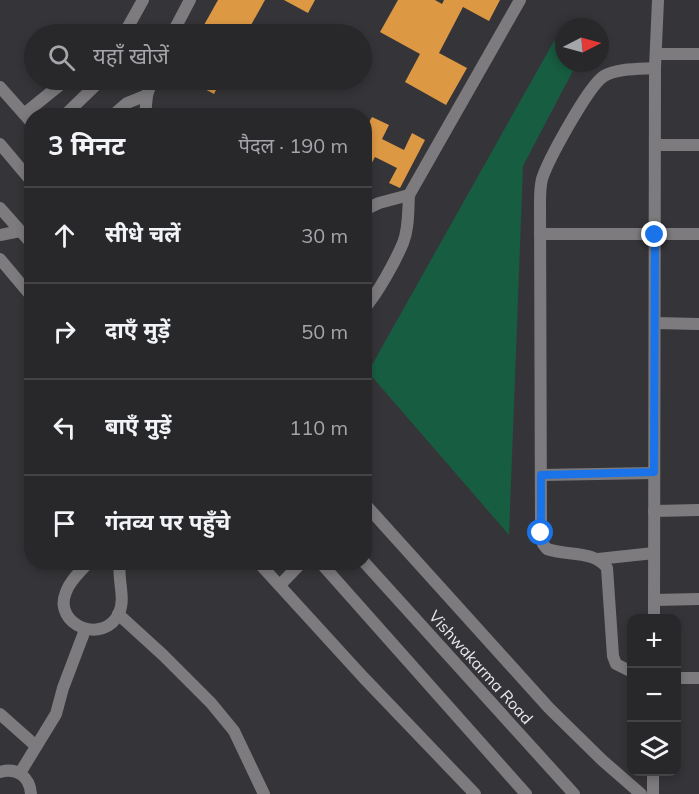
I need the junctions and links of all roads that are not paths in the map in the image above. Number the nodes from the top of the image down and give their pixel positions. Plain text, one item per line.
1 (143, 0) edge
2 (190, 0) edge
3 (520, 0) edge
4 (658, 0) edge
5 (130, 24) edge
6 (177, 24) edge
7 (656, 54) junction
8 (699, 54) edge
9 (655, 68) junction
10 (0, 87) edge
11 (56, 90) edge
12 (90, 90) edge
13 (149, 90) edge
14 (147, 95) junction
15 (38, 108) edge
16 (72, 108) edge
17 (121, 108) edge
18 (146, 108) edge
19 (24, 114) edge
20 (0, 144) edge
21 (655, 145) junction
22 (699, 145) edge
23 (24, 172) edge
24 (409, 195) junction
25 (372, 206) edge
26 (0, 207) edge
27 (20, 231) junction
28 (540, 234) junction
29 (699, 234) edge
30 (0, 235) edge
31 (24, 235) edge
32 (655, 235) junction
33 (0, 260) edge
34 (24, 288) edge
35 (372, 299) edge
36 (654, 323) junction
37 (699, 324) edge
38 (654, 472) junction
39 (541, 475) junction
40 (699, 510) edge
41 (654, 511) junction
42 (372, 512) edge
43 (654, 553) junction
44 (598, 559) junction
45 (82, 570) edge
46 (119, 570) edge
47 (266, 570) edge
48 (294, 570) edge
49 (327, 570) edge
50 (371, 570) edge
51 (280, 585) junction
52 (699, 599) edge
53 (654, 600) junction
54 (118, 614) junction
55 (654, 614) edge
56 (85, 630) junction
57 (627, 670) edge
58 (681, 678) edge
59 (699, 678) edge
60 (0, 714) edge
61 (36, 746) junction
62 (0, 772) edge
63 (20, 773) junction
64 (653, 776) edge
65 (31, 794) edge
66 (264, 794) edge
67 (475, 794) edge
68 (526, 794) edge
69 (573, 794) edge
70 (641, 794) edge
71 (653, 794) edge

1 - 5 street
2 - 6 street
3 - 24 street
4 - 7 street
7 - 8 street
7 - 9 street
9 - 21 street
9 - 28 street
10 - 19 street
11 - 15 street
12 - 16 street
13 - 14 street
14 - 17 street
14 - 18 street
20 - 23 street
21 - 22 street
21 - 32 street
24 - 25 street
24 - 35 street
26 - 27 street
27 - 30 street
27 - 31 street
28 - 32 street
28 - 39 street
29 - 32 street
32 - 36 street
33 - 34 street
36 - 37 street
36 - 38 street
38 - 39 street
38 - 41 street
39 - 44 street
40 - 41 street
41 - 43 street
42 - 70 street
43 - 44 street
43 - 53 street
44 - 57 street
45 - 56 street
46 - 54 street
47 - 51 street
48 - 51 street
49 - 68 street
50 - 69 street, Vishwakarma Road
51 - 67 street
52 - 53 street
53 - 55 street
54 - 56 street
54 - 66 street
56 - 61 street
58 - 59 street
60 - 61 street
61 - 63 street
62 - 63 street
63 - 65 street
64 - 71 street

